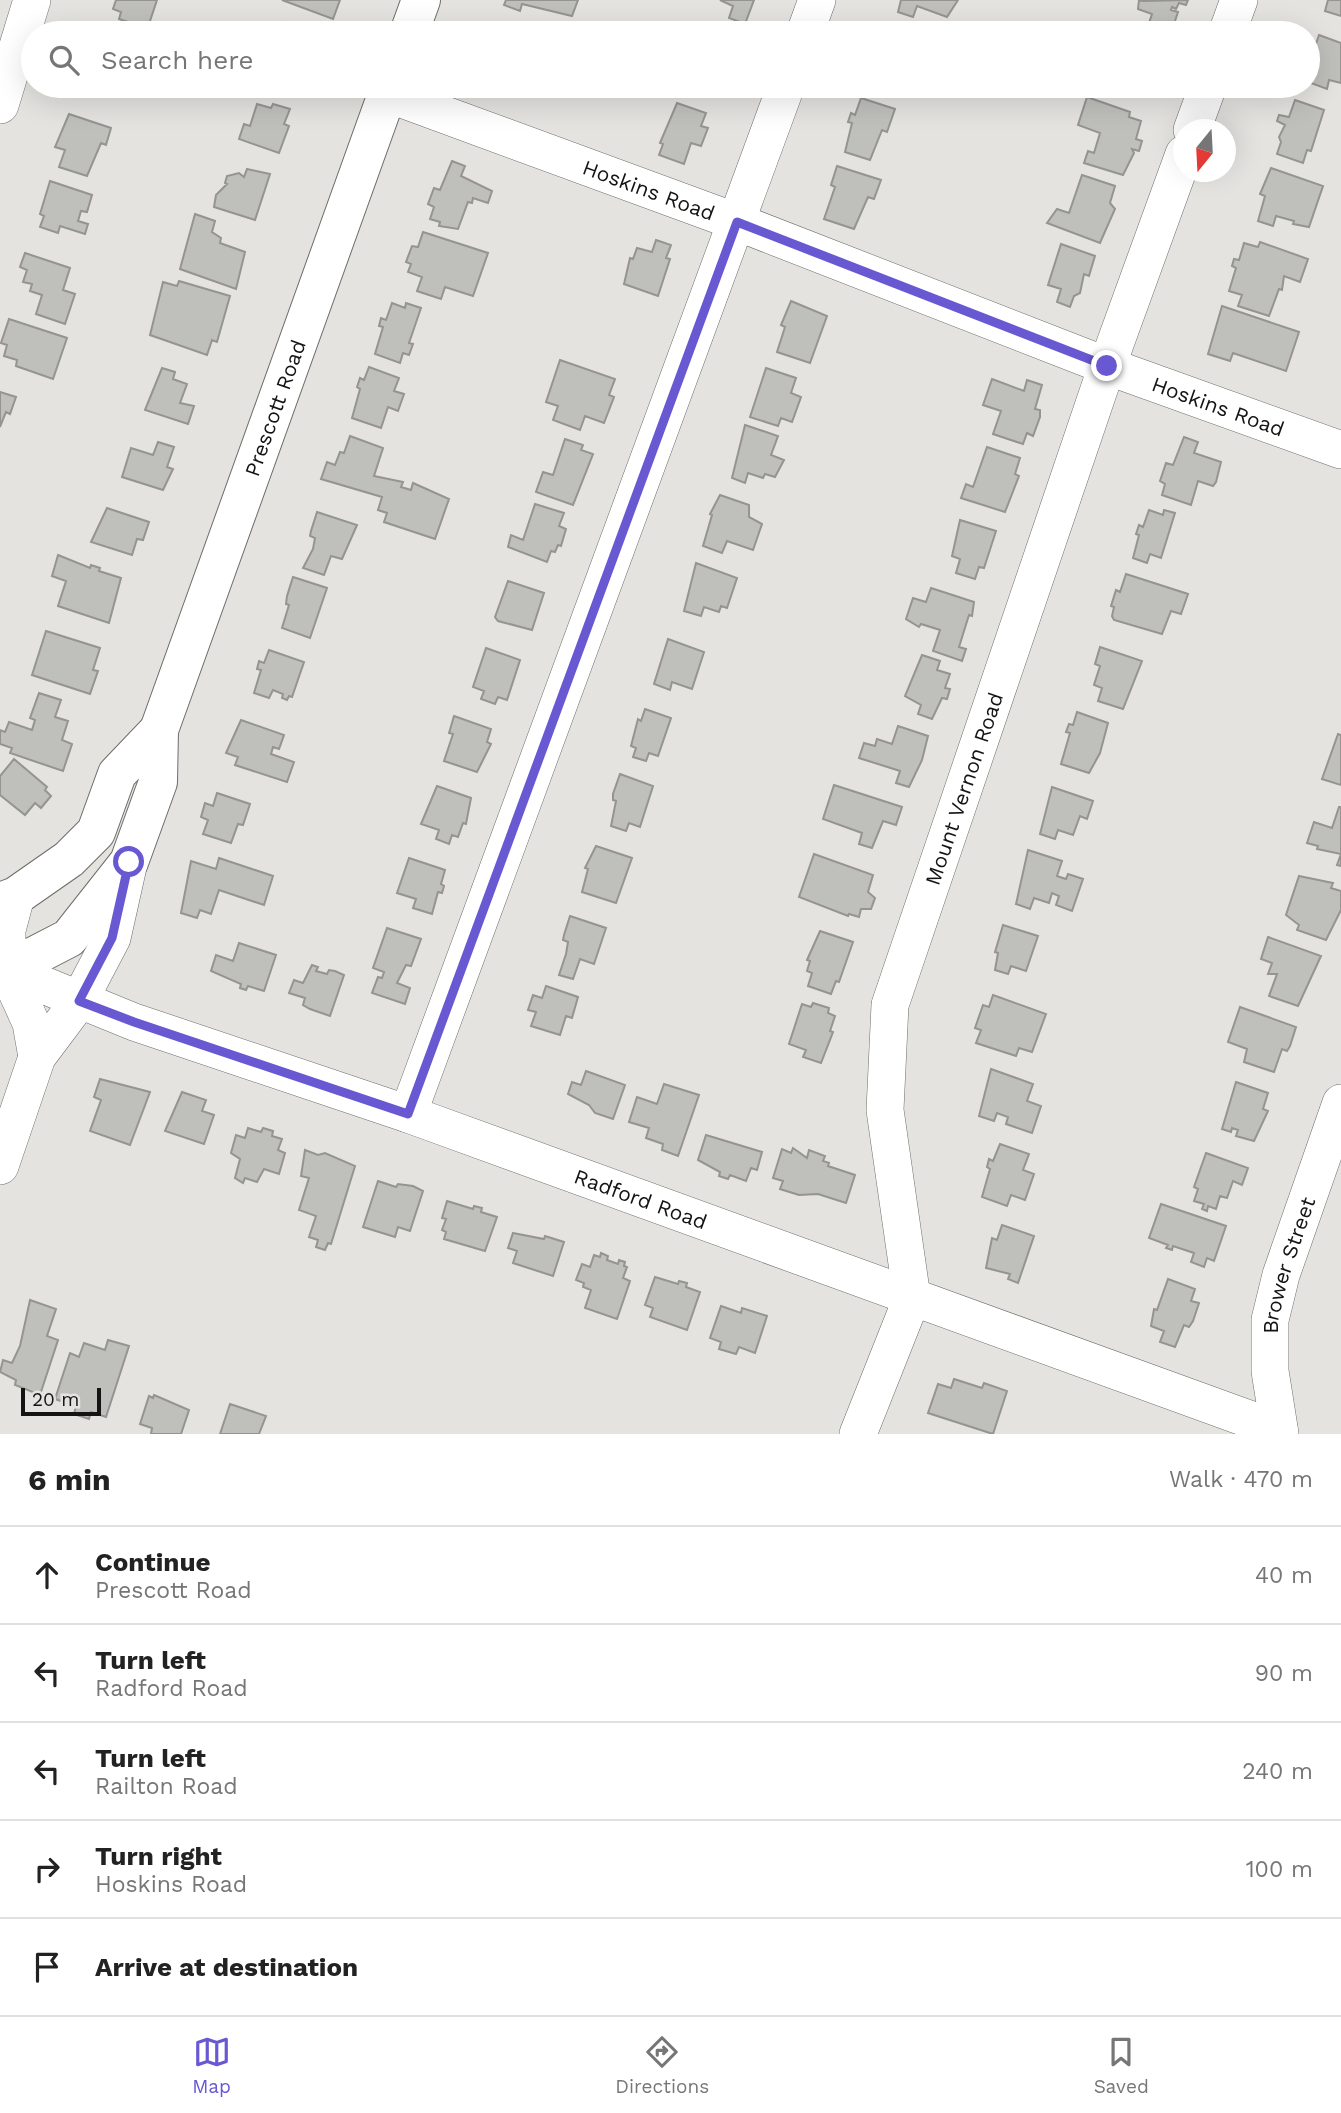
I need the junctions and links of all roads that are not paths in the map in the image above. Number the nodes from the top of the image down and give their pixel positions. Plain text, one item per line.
1 (32, 0) edge
2 (421, 0) edge
3 (817, 0) edge
4 (1239, 0) edge
5 (26, 21) edge
6 (413, 21) edge
7 (809, 21) edge
8 (1231, 21) edge
9 (21, 36) edge
10 (386, 98) edge
11 (410, 98) edge
12 (782, 98) edge
13 (1204, 98) edge
14 (0, 105) edge
15 (1196, 119) edge
16 (1174, 182) edge
17 (737, 222) junction
18 (1107, 366) junction
19 (1341, 450) edge
20 (159, 730) junction
21 (129, 862) junction
22 (8, 899) edge
23 (4, 970) edge
24 (79, 1001) junction
25 (37, 1057) junction
26 (1341, 1103) edge
27 (408, 1114) junction
28 (0, 1166) edge
29 (912, 1297) junction
30 (1279, 1432) edge
31 (858, 1434) edge

1 - 5 street
2 - 6 main road
3 - 7 street
4 - 8 street
9 - 14 street
10 - 20 main road, Prescott Road
11 - 17 street, Hoskins Road
12 - 17 street
13 - 15 street
16 - 18 street, Mount Vernon Road
17 - 18 street, Hoskins Road
17 - 27 street
18 - 19 street, Hoskins Road
18 - 29 street, Mount Vernon Road
20 - 21 main road, Prescott Road
20 - 22 main road, Prescott Road
21 - 23 main road, Prescott Road
21 - 24 street, Prescott Road
22 - 23 street, Prescott Road
23 - 24 street, Radford Road
23 - 25 street, Prescott Road
24 - 25 street, Prescott Road
24 - 27 street, Radford Road
25 - 28 street, Prescott Road
26 - 30 street, Brower Street
27 - 29 street, Radford Road
29 - 30 street, Radford Road
29 - 31 street, Mount Vernon Road

